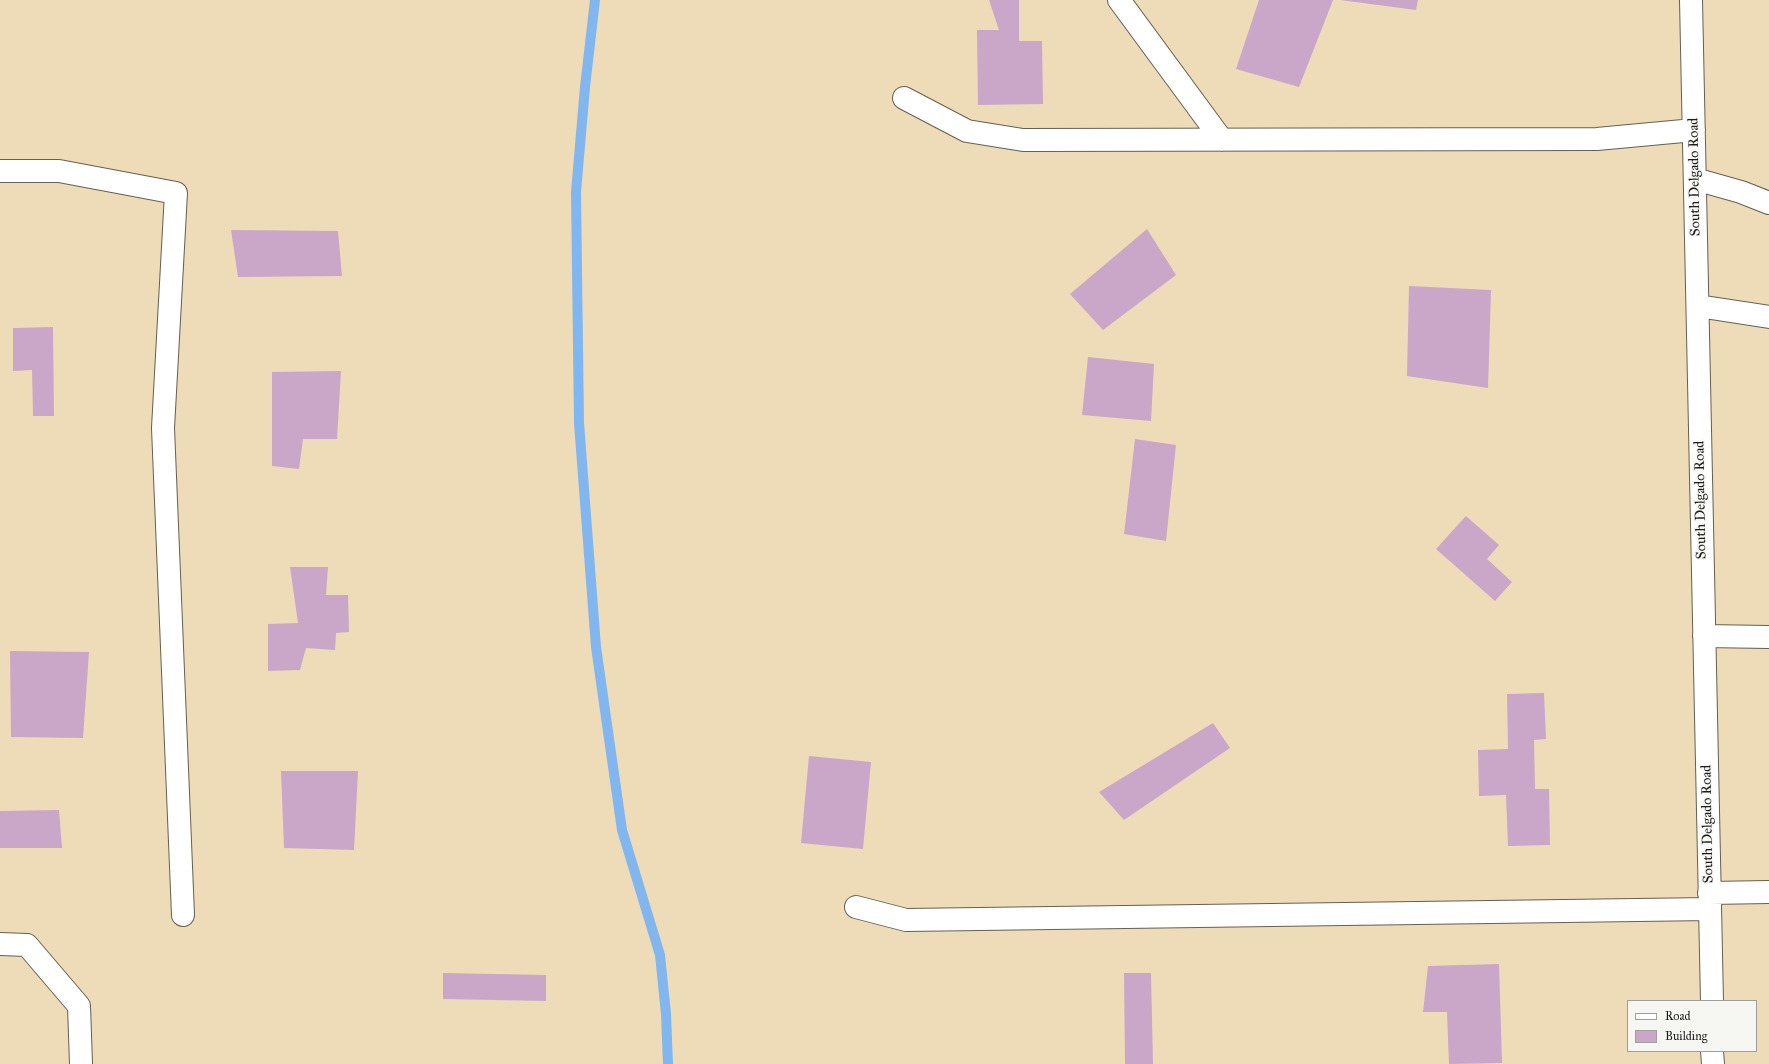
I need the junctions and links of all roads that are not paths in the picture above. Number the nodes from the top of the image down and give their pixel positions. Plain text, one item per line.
1 (1119, 0) edge
2 (1691, 0) edge
3 (904, 98) dead end
4 (1694, 130) junction
5 (1222, 140) junction
6 (0, 171) edge
7 (1695, 179) junction
8 (1769, 203) edge
9 (1698, 306) junction
10 (1769, 317) edge
11 (1704, 636) junction
12 (1769, 637) edge
13 (1769, 892) edge
14 (1710, 901) junction
15 (856, 908) dead end
16 (183, 915) dead end
17 (0, 944) edge
18 (1712, 1000) edge
19 (1712, 1052) edge
20 (81, 1064) edge
21 (1713, 1064) edge

1 - 5 street
2 - 4 street, South Delgado Road
3 - 5 street
4 - 5 street
4 - 7 street, South Delgado Road
6 - 16 street
7 - 8 street
7 - 9 street, South Delgado Road
9 - 10 street
9 - 11 street, South Delgado Road
11 - 12 street
11 - 14 street, South Delgado Road
13 - 14 street
14 - 15 street
14 - 18 street, South Delgado Road
17 - 20 street
19 - 21 street

